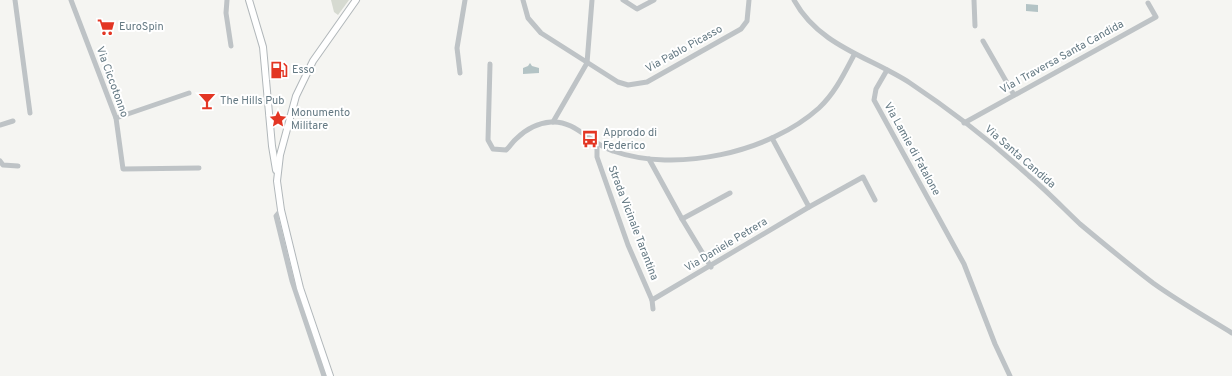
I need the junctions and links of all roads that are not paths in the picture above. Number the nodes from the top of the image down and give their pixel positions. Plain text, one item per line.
1 (15, 0) edge
2 (71, 0) edge
3 (227, 0) edge
4 (250, 0) edge
5 (356, 0) edge
6 (465, 0) edge
7 (522, 0) edge
8 (592, 0) edge
9 (623, 0) edge
10 (654, 0) edge
11 (749, 0) edge
12 (794, 0) edge
13 (974, 0) edge
14 (1148, 3) dead end
15 (975, 26) dead end
16 (983, 41) dead end
17 (231, 46) dead end
18 (854, 55) junction
19 (587, 63) junction
20 (490, 64) dead end
21 (887, 70) junction
22 (460, 73) dead end
23 (189, 93) dead end
24 (1014, 95) junction
25 (30, 113) dead end
26 (116, 118) junction
27 (13, 121) dead end
28 (553, 122) junction
29 (964, 123) junction
30 (0, 125) edge
31 (772, 138) junction
32 (597, 144) junction
33 (650, 159) junction
34 (0, 161) edge
35 (18, 166) dead end
36 (199, 168) dead end
37 (277, 181) junction
38 (730, 193) dead end
39 (874, 200) dead end
40 (809, 207) junction
41 (281, 210) junction
42 (682, 219) junction
43 (711, 266) junction
44 (652, 300) junction
45 (653, 309) dead end
46 (1232, 333) edge
47 (324, 376) edge
48 (330, 376) edge
49 (1010, 376) edge

1 - 25 street
2 - 26 street, Via Ciccotonno
3 - 17 street
4 - 37 main road
5 - 37 main road
6 - 22 street
7 - 19 street, Via Pablo Picasso
8 - 19 street
9 - 10 street
11 - 19 street, Via Pablo Picasso
12 - 18 street, Via Santa Candida
13 - 15 street
14 - 24 street, Via I Traversa Santa Candida
16 - 24 street
18 - 21 street, Via Santa Candida
18 - 31 street
19 - 28 street
20 - 28 street
21 - 29 street, Via Santa Candida
21 - 49 street, Via Lamie di Fatalone
23 - 26 street
24 - 29 street, Via I Traversa Santa Candida
26 - 36 street, Via Ciccotonno
27 - 30 street
28 - 32 street
29 - 46 street, Via Santa Candida
31 - 33 street
31 - 40 street
32 - 33 street
32 - 44 street, Strada Vicinale Tarantina
33 - 42 street
34 - 35 street
37 - 41 main road
38 - 42 street
39 - 40 street, Via Daniele Petrera
40 - 43 street, Via Daniele Petrera
41 - 47 street
41 - 48 main road
42 - 43 street
43 - 44 street, Via Daniele Petrera
44 - 45 street, Strada Vicinale Tarantina

